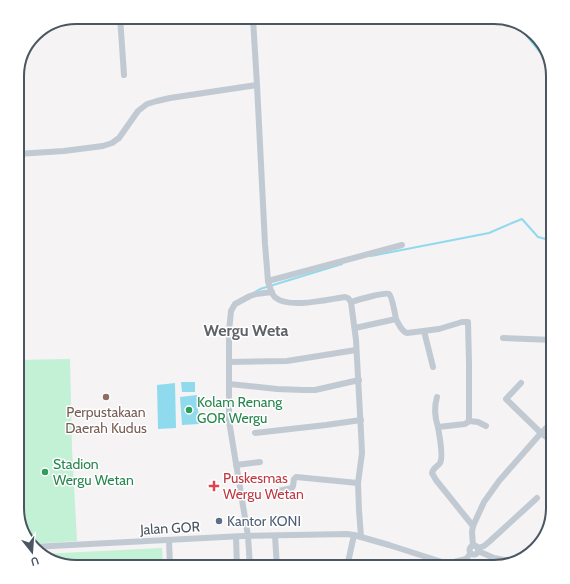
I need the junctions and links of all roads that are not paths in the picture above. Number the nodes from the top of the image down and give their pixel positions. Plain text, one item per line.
1 (120, 24) edge
2 (253, 24) edge
3 (124, 75) dead end
4 (257, 86) junction
5 (24, 154) edge
6 (402, 245) dead end
7 (270, 286) junction
8 (351, 302) junction
9 (396, 319) junction
10 (355, 328) junction
11 (424, 331) junction
12 (503, 338) dead end
13 (546, 340) edge
14 (356, 350) junction
15 (229, 362) junction
16 (433, 367) dead end
17 (359, 380) junction
18 (521, 383) dead end
19 (229, 384) junction
20 (437, 398) dead end
21 (361, 420) junction
22 (469, 422) junction
23 (486, 426) dead end
24 (438, 427) junction
25 (546, 428) edge
26 (255, 433) dead end
27 (541, 433) junction
28 (546, 437) edge
29 (260, 462) dead end
30 (236, 465) junction
31 (358, 483) junction
32 (269, 493) dead end
33 (537, 498) dead end
34 (473, 526) junction
35 (246, 536) junction
36 (275, 536) junction
37 (357, 536) junction
38 (236, 537) junction
39 (170, 540) junction
40 (52, 546) edge
41 (476, 548) junction
42 (466, 559) joint
43 (501, 559) edge
44 (170, 560) edge
45 (237, 560) edge
46 (249, 560) edge
47 (277, 560) edge
48 (349, 560) edge
49 (435, 560) edge
50 (462, 560) edge

1 - 3 street
2 - 4 street
4 - 5 street
4 - 7 street
6 - 7 street
7 - 8 street
7 - 15 street
8 - 9 street
8 - 10 street
9 - 10 street
9 - 11 street
10 - 14 street
11 - 16 street
11 - 22 street
12 - 13 street
14 - 15 street
14 - 17 street
15 - 19 street
17 - 19 street
17 - 21 street
18 - 27 street
19 - 30 street
20 - 24 street
21 - 26 street
21 - 31 street
22 - 23 street
22 - 24 street
24 - 34 street
25 - 27 street
27 - 28 street
27 - 34 street
29 - 30 street
30 - 35 street
31 - 32 street
31 - 37 street
33 - 41 street
34 - 41 street
35 - 36 street, Jalan GOR
35 - 38 street, Jalan GOR
35 - 46 street
36 - 37 street, Jalan GOR
36 - 47 street
37 - 48 street
37 - 49 street, Jalan GOR
38 - 39 street, Jalan GOR
38 - 45 street
39 - 40 street, Jalan GOR
39 - 44 street
41 - 42 street
41 - 43 street
42 - 50 street, Jalan GOR

